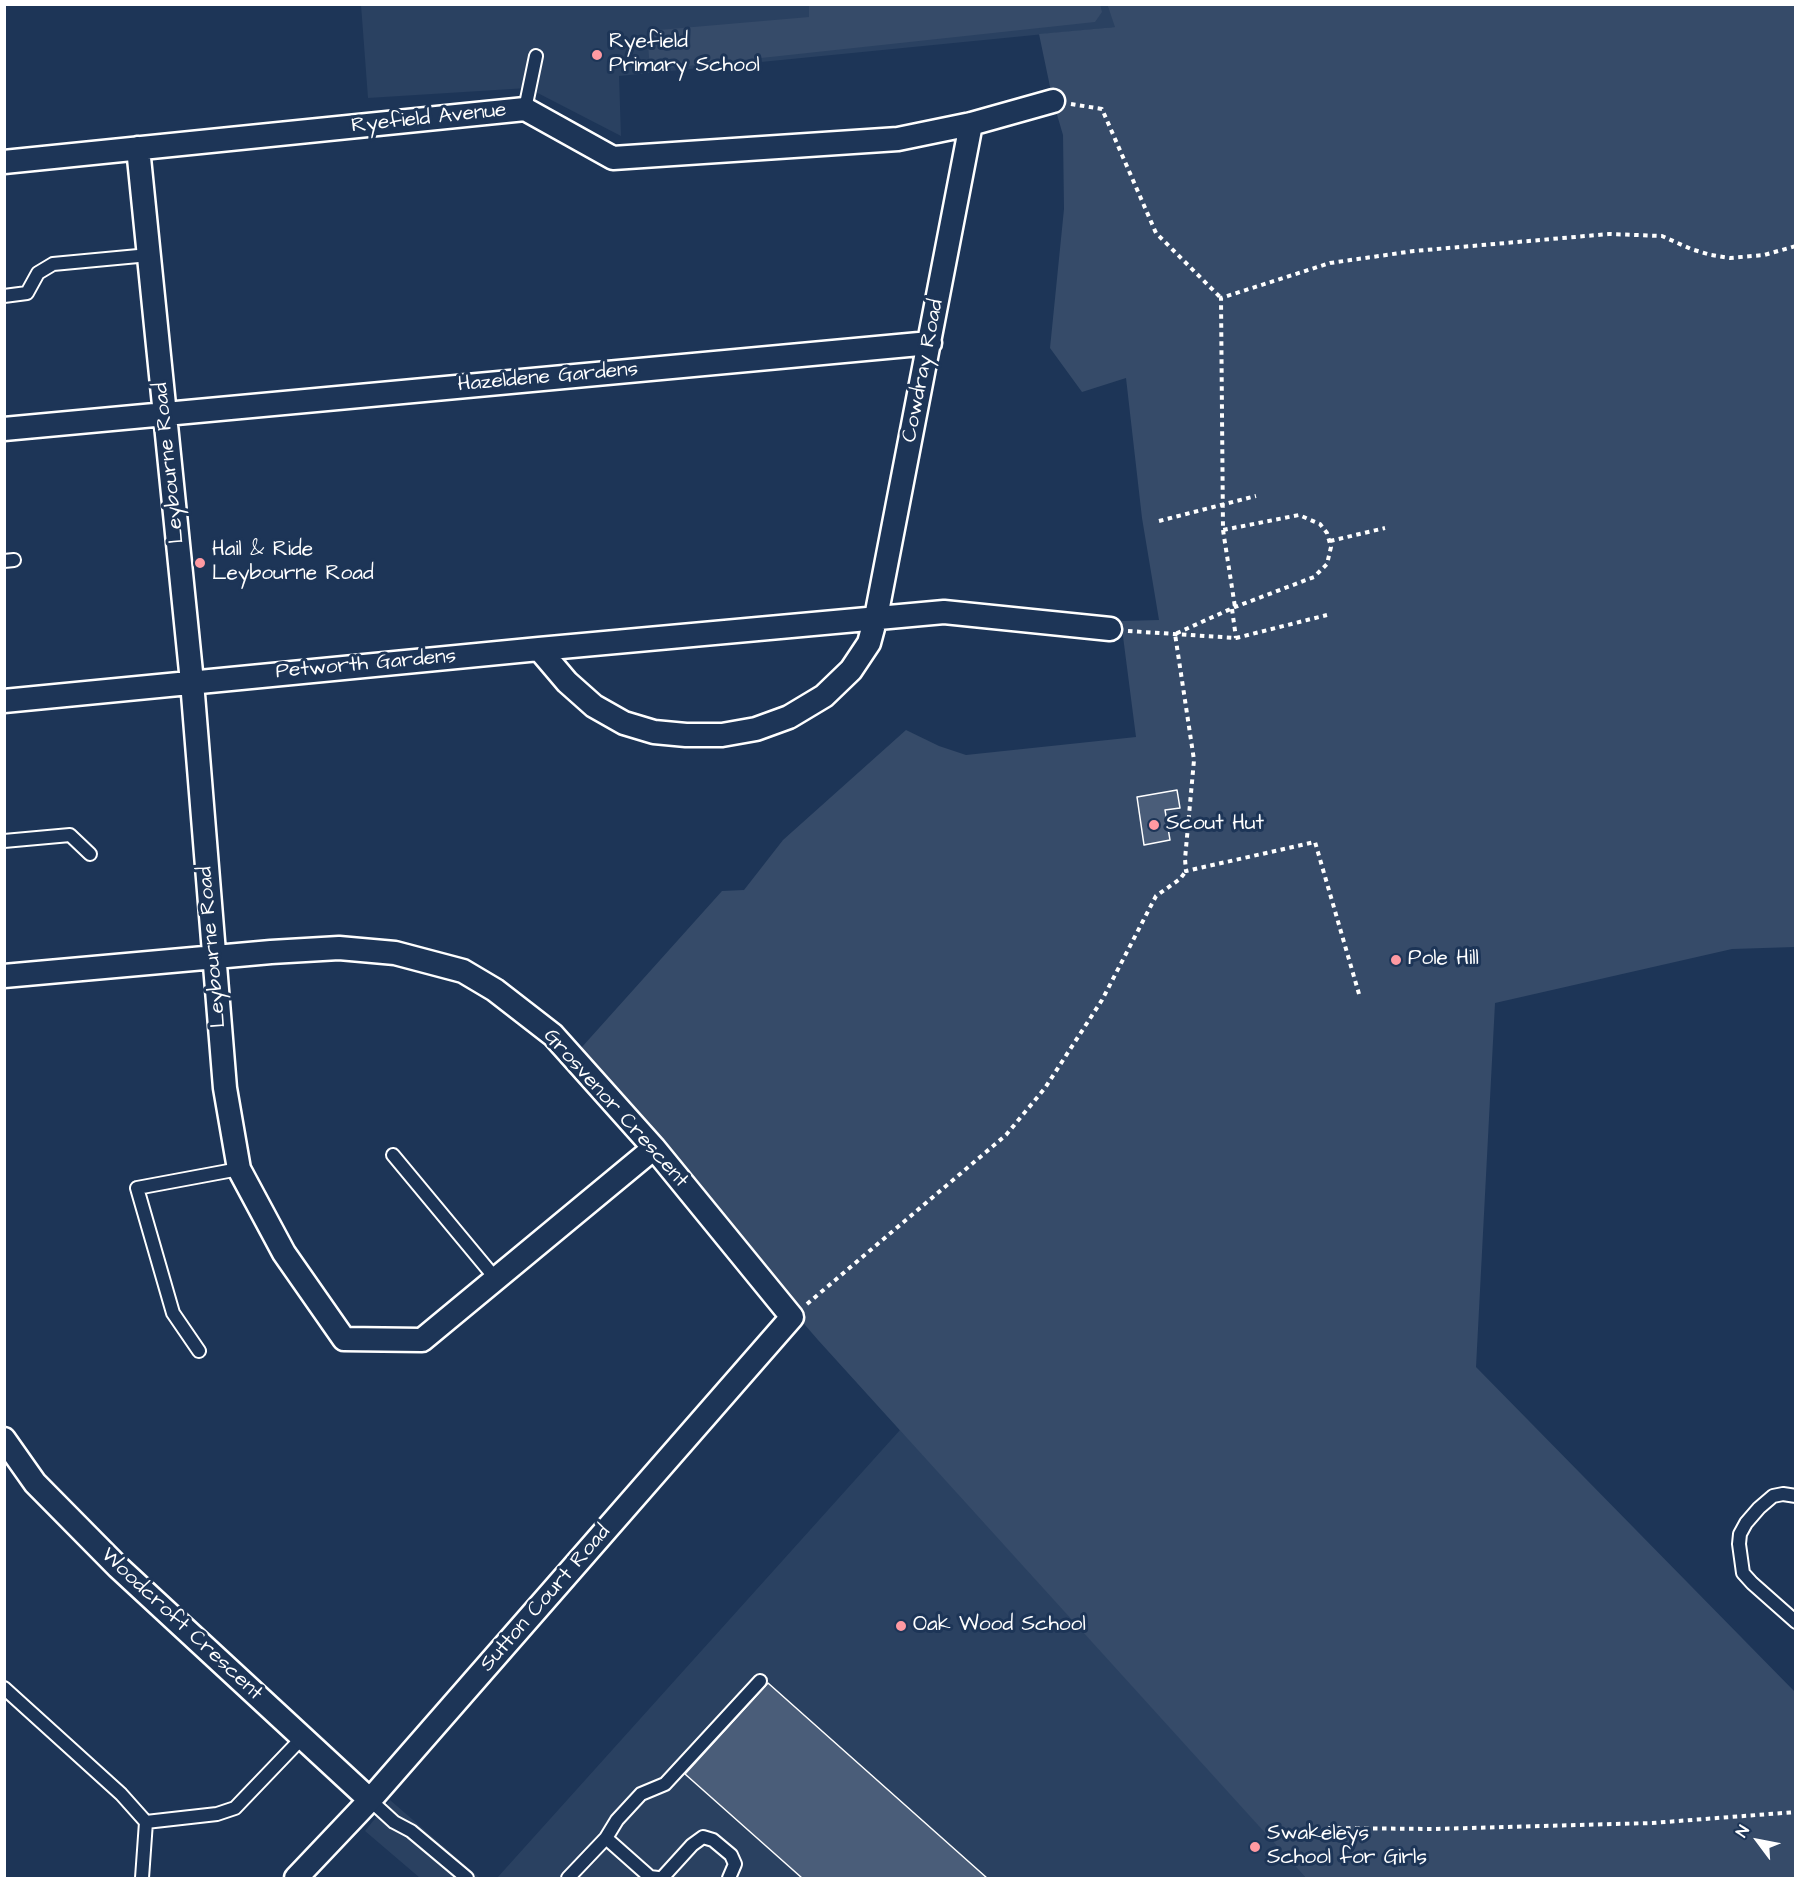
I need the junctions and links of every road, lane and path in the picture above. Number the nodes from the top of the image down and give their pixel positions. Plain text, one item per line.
1 (536, 56) dead end
2 (1053, 101) joint
3 (525, 110) junction
4 (971, 124) junction
5 (138, 148) junction
6 (4, 162) edge
7 (1796, 246) edge
8 (149, 255) junction
9 (4, 296) edge
10 (1221, 298) junction
11 (930, 343) junction
12 (166, 414) junction
13 (4, 429) edge
14 (1256, 496) dead end
15 (1222, 506) junction
16 (1159, 521) dead end
17 (1385, 528) dead end
18 (1223, 530) junction
19 (1330, 541) junction
20 (1233, 608) junction
21 (1327, 615) dead end
22 (876, 617) junction
23 (1110, 629) joint
24 (1175, 634) junction
25 (1236, 638) junction
26 (539, 649) junction
27 (192, 682) junction
28 (4, 701) edge
29 (4, 841) edge
30 (90, 854) dead end
31 (1186, 871) junction
32 (213, 957) junction
33 (4, 976) edge
34 (1359, 994) dead end
35 (654, 1148) junction
36 (393, 1155) dead end
37 (239, 1169) junction
38 (496, 1279) junction
39 (792, 1317) junction
40 (199, 1351) dead end
41 (7, 1448) edge
42 (1796, 1496) edge
43 (1796, 1622) edge
44 (760, 1681) dead end
45 (4, 1688) edge
46 (302, 1737) junction
47 (370, 1800) junction
48 (1796, 1812) edge
49 (146, 1822) junction
50 (1328, 1828) dead end
51 (606, 1838) junction
52 (573, 1877) edge
53 (142, 1878) edge
54 (296, 1878) edge
55 (467, 1878) edge
56 (660, 1878) edge
57 (729, 1878) edge

1 - 3 lane
2 - 4 street, Ryefield Avenue
2 - 10 path
3 - 4 street, Ryefield Avenue
3 - 5 street, Ryefield Avenue
4 - 11 street, Cowdray Road
5 - 6 street, Ryefield Avenue
5 - 8 street, Leybourne Road
7 - 10 path
8 - 9 lane
8 - 12 street, Leybourne Road
10 - 15 path
11 - 12 street, Hazeldene Gardens
11 - 22 street, Cowdray Road
12 - 13 street, Hazeldene Gardens
12 - 27 street, Leybourne Road
14 - 15 path
15 - 16 path
15 - 18 path
17 - 19 path
18 - 19 path
18 - 20 path
19 - 20 path
20 - 24 path
20 - 25 path
21 - 25 path
22 - 23 street, Petworth Gardens
22 - 26 street, Petworth Gardens
22 - 26 street
23 - 24 path
24 - 25 path
24 - 31 path
26 - 27 street, Petworth Gardens
27 - 28 street, Petworth Gardens
27 - 32 street, Leybourne Road
29 - 30 lane
31 - 34 path
31 - 39 path
32 - 33 street, Grosvenor Crescent
32 - 35 street, Grosvenor Crescent
32 - 37 street, Leybourne Road
35 - 38 street, Leybourne Road
35 - 39 street, Grosvenor Crescent
36 - 38 lane
37 - 38 street, Leybourne Road
37 - 40 lane
39 - 47 street, Sutton Court Road
41 - 46 street, Woodcroft Crescent
42 - 43 lane
44 - 51 lane
45 - 49 lane
46 - 47 street, Woodcroft Crescent
46 - 49 lane
47 - 54 street, Sutton Court Road
47 - 55 lane
48 - 50 path
49 - 53 lane
51 - 52 lane
51 - 56 lane
56 - 57 lane

